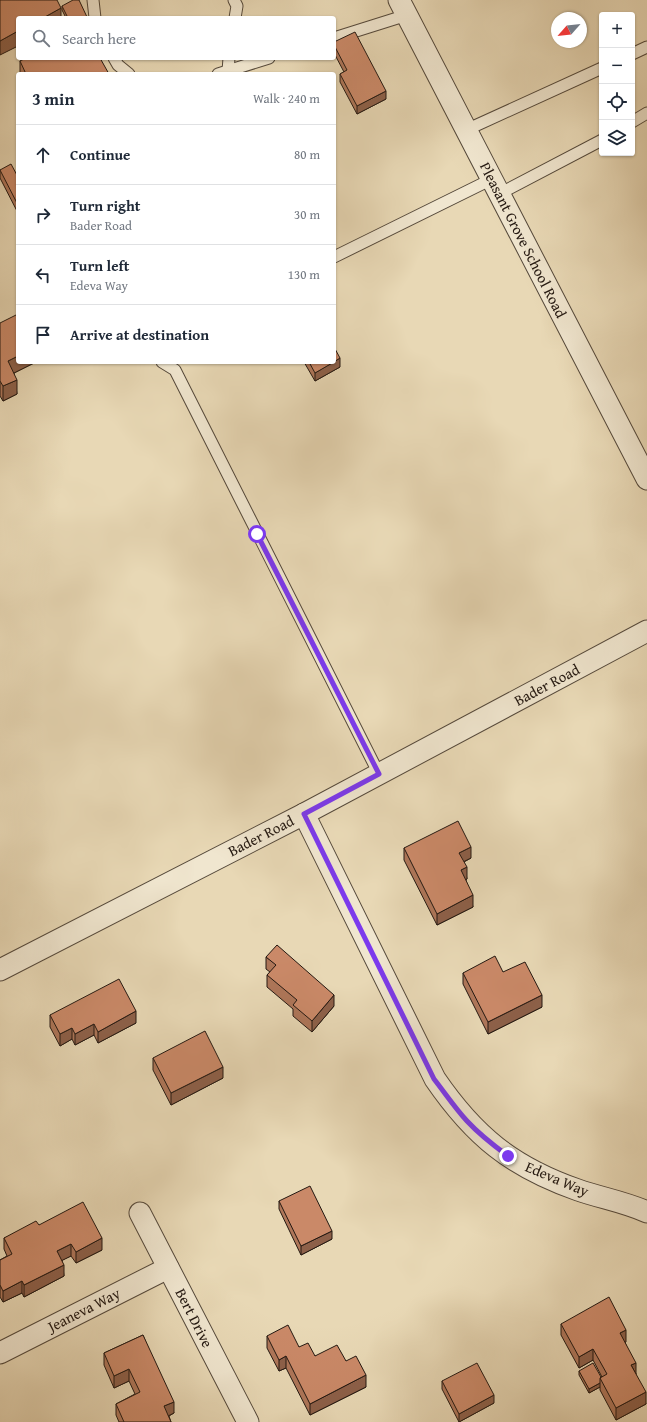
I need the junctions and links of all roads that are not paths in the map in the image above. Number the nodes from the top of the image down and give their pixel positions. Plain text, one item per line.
1 (94, 0) edge
2 (236, 2) edge
3 (403, 8) edge
4 (95, 16) edge
5 (235, 16) edge
6 (336, 37) edge
7 (647, 47) edge
8 (635, 53) edge
9 (115, 60) edge
10 (229, 60) edge
11 (262, 60) edge
12 (599, 69) edge
13 (127, 72) edge
14 (223, 72) edge
15 (647, 113) edge
16 (635, 120) edge
17 (466, 130) junction
18 (599, 141) edge
19 (496, 187) junction
20 (336, 256) edge
21 (165, 364) edge
22 (647, 479) edge
23 (647, 631) edge
24 (379, 774) junction
25 (304, 814) junction
26 (0, 970) edge
27 (647, 1212) edge
28 (140, 1213) dead end
29 (168, 1268) junction
30 (0, 1353) edge
31 (248, 1422) edge

1 - 4 lane
2 - 5 lane
3 - 6 lane
3 - 17 street, Pleasant Grove School Road
7 - 8 lane
9 - 13 lane
10 - 14 lane
11 - 14 lane
12 - 17 lane
15 - 16 lane
17 - 19 street, Pleasant Grove School Road
18 - 19 lane
19 - 20 lane
19 - 22 street, Pleasant Grove School Road
21 - 24 lane
23 - 24 street, Bader Road
24 - 25 street, Bader Road
25 - 26 street, Bader Road
25 - 27 street, Edeva Way
28 - 29 street, Bert Drive
29 - 30 street, Jeaneva Way
29 - 31 street, Bert Drive

